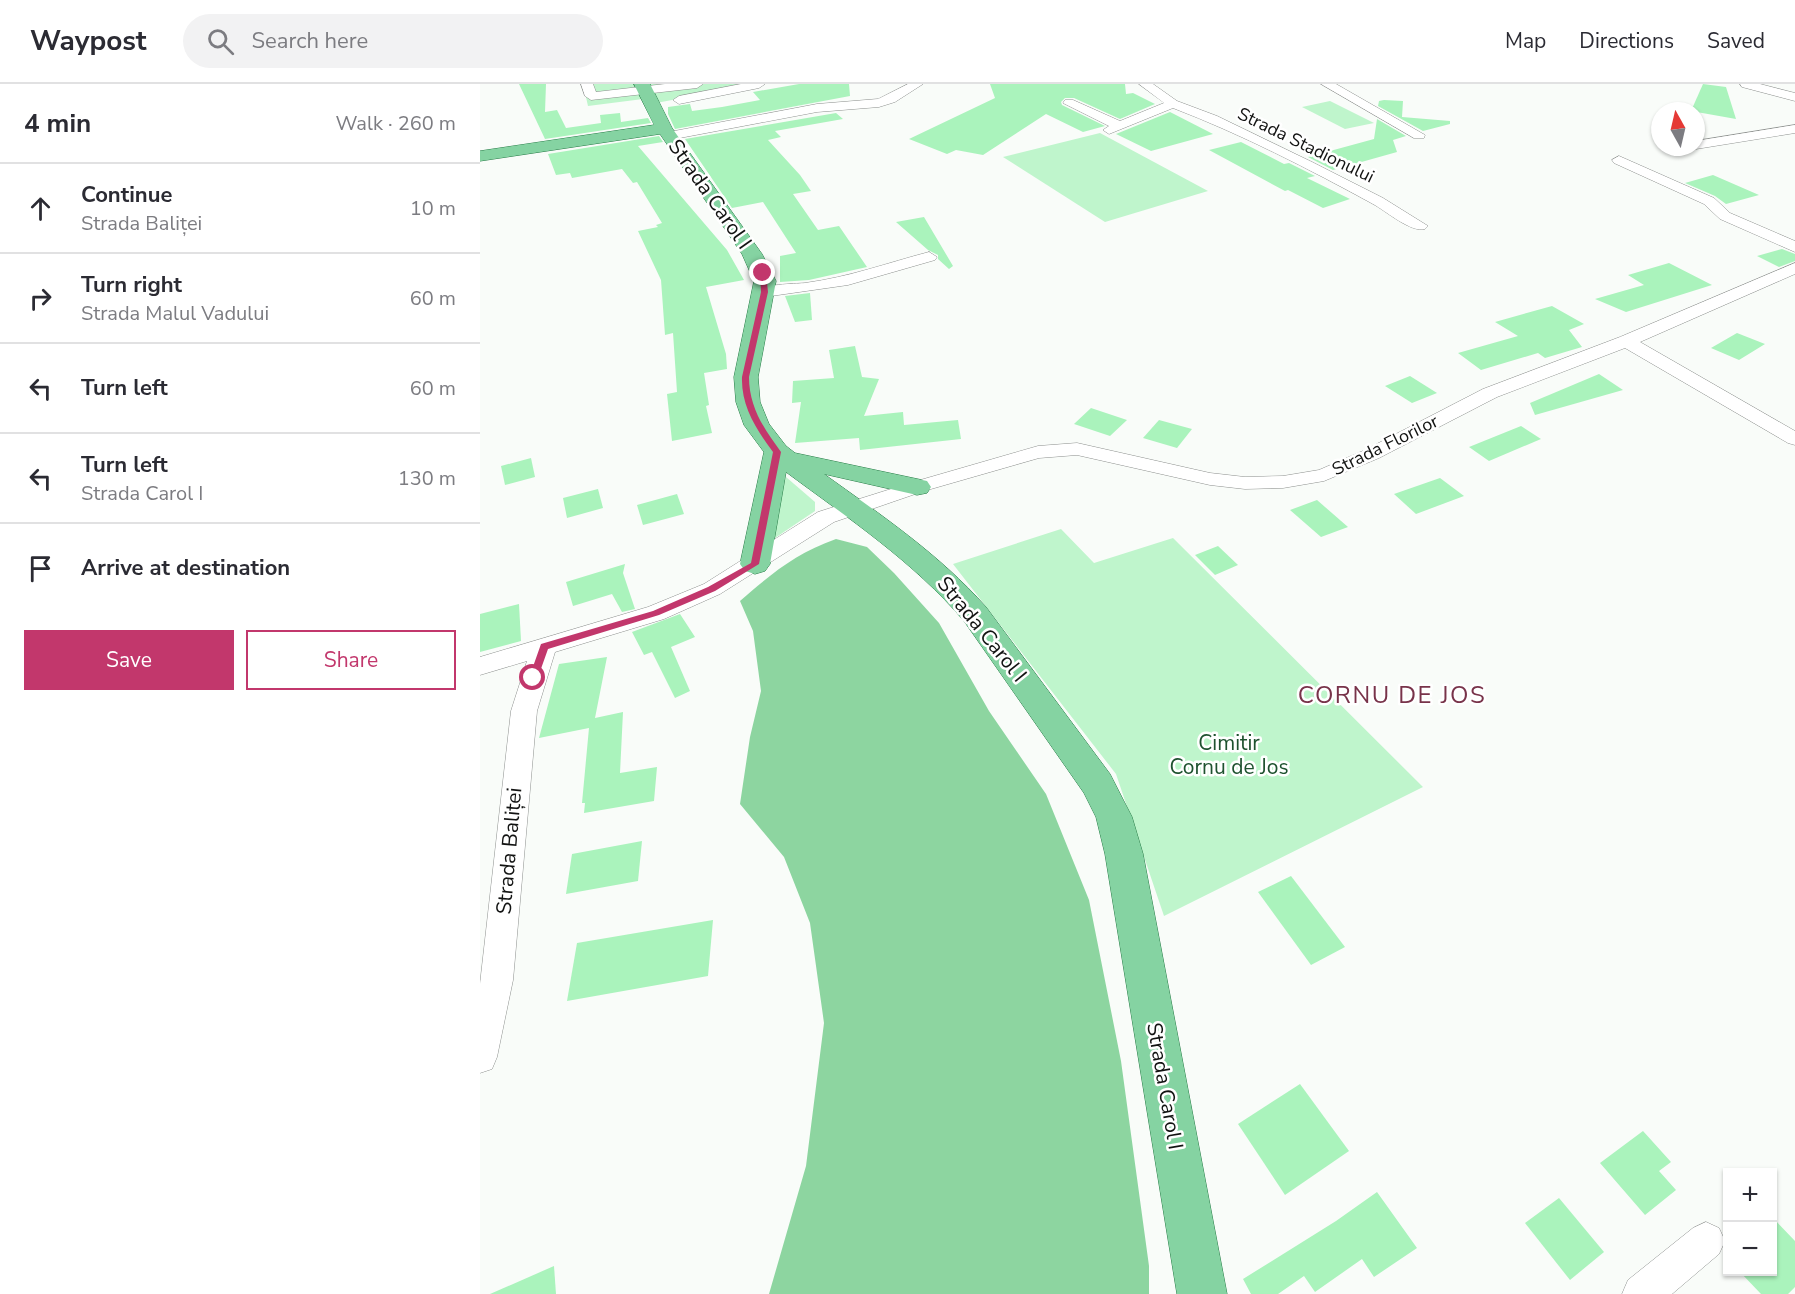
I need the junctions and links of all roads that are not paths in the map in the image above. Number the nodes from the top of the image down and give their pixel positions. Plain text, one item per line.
1 (587, 84) edge
2 (759, 84) edge
3 (917, 84) edge
4 (1145, 84) edge
5 (1327, 84) edge
6 (1746, 84) edge
7 (610, 87) edge
8 (690, 87) edge
9 (646, 93) edge
10 (1795, 97) edge
11 (1069, 103) dead end
12 (1173, 104) junction
13 (1795, 129) edge
14 (666, 132) junction
15 (1419, 135) dead end
16 (1705, 144) edge
17 (480, 156) edge
18 (1619, 160) dead end
19 (1420, 226) dead end
20 (1795, 247) edge
21 (929, 257) dead end
22 (1795, 268) edge
23 (765, 292) junction
24 (1626, 341) junction
25 (1795, 439) edge
26 (777, 452) junction
27 (917, 486) junction
28 (850, 508) junction
29 (755, 564) junction
30 (544, 647) junction
31 (480, 666) edge
32 (480, 1057) edge
33 (1706, 1241) dead end
34 (1202, 1294) edge
35 (1642, 1294) edge

1 - 7 street
2 - 9 street
3 - 14 street
4 - 12 street, Strada Stadionului
5 - 15 street
6 - 10 street
7 - 9 street
8 - 9 street
9 - 14 main road
11 - 12 street
12 - 19 street, Strada Stadionului
13 - 16 street
14 - 17 main road, Strada Carol I
14 - 23 main road, Strada Carol I
18 - 20 street
21 - 23 street
22 - 24 street, Strada Florilor
23 - 26 main road, Strada Carol I
24 - 25 street
24 - 27 street, Strada Florilor
26 - 27 main road
26 - 28 main road, Strada Carol I
26 - 29 main road
27 - 28 street, Strada Florilor
28 - 29 street, Strada Florilor
28 - 34 main road, Strada Carol I
29 - 30 street, Strada Florilor
30 - 31 street, Strada Florilor
30 - 32 street, Strada Baliței
33 - 35 street

